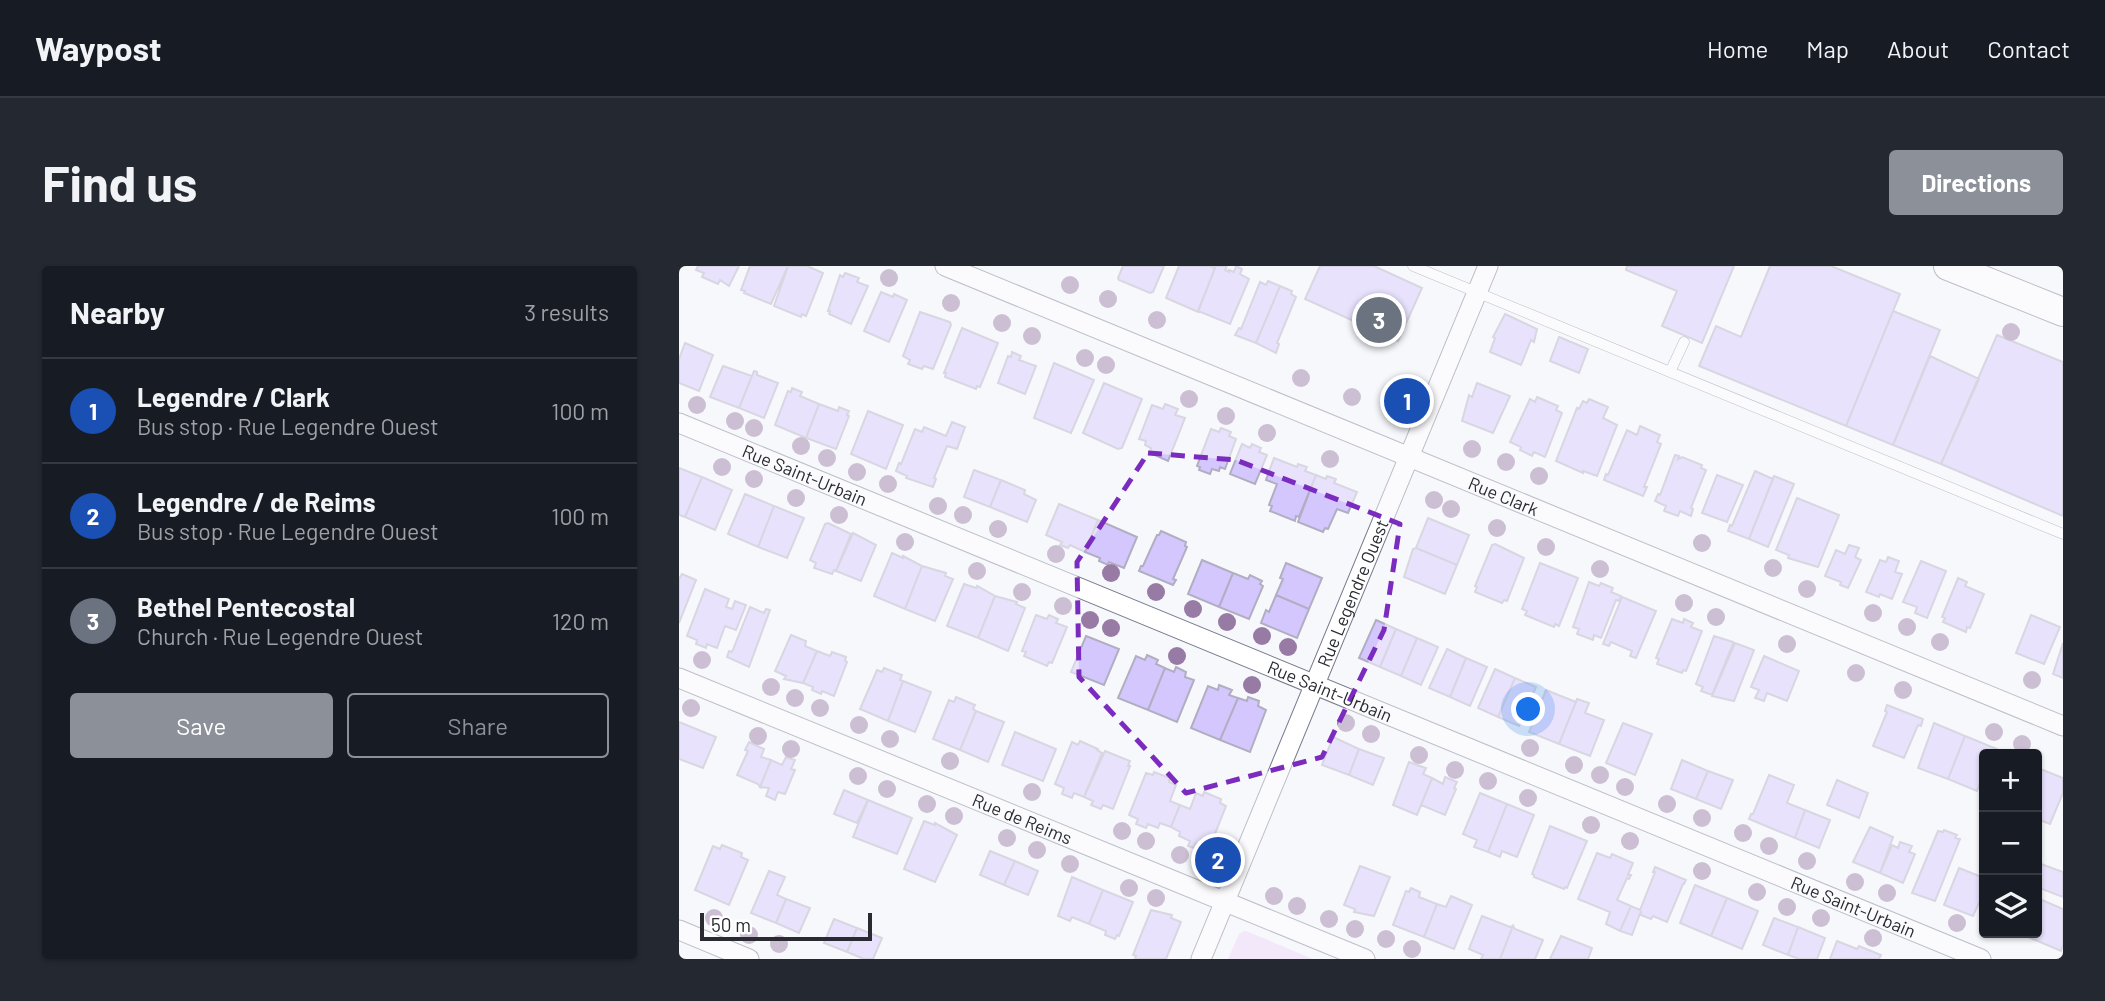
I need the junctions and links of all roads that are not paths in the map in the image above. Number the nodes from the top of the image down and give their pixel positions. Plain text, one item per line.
1 (945, 266) edge
2 (1413, 266) edge
3 (1488, 266) edge
4 (1948, 266) edge
5 (1477, 293) junction
6 (2063, 312) edge
7 (1684, 342) dead end
8 (1670, 372) junction
9 (679, 424) edge
10 (1409, 457) junction
11 (2063, 534) edge
12 (679, 678) edge
13 (1315, 685) junction
14 (2063, 726) edge
15 (1224, 901) junction
16 (679, 930) edge
17 (749, 959) edge
18 (1201, 959) edge
19 (1365, 959) edge
20 (1981, 959) edge

1 - 10 street, Rue Clark
2 - 5 lane
3 - 5 street, Rue Legendre Ouest
4 - 6 main road
5 - 8 lane
5 - 10 street, Rue Legendre Ouest
7 - 8 lane
8 - 11 lane
9 - 13 street, Rue Saint-Urbain
10 - 13 street, Rue Legendre Ouest
10 - 14 street, Rue Clark
12 - 15 street, Rue de Reims
13 - 15 street, Rue Legendre Ouest
13 - 20 street, Rue Saint-Urbain
15 - 18 street, Rue Legendre Ouest
15 - 19 street, Rue de Reims
16 - 17 street

